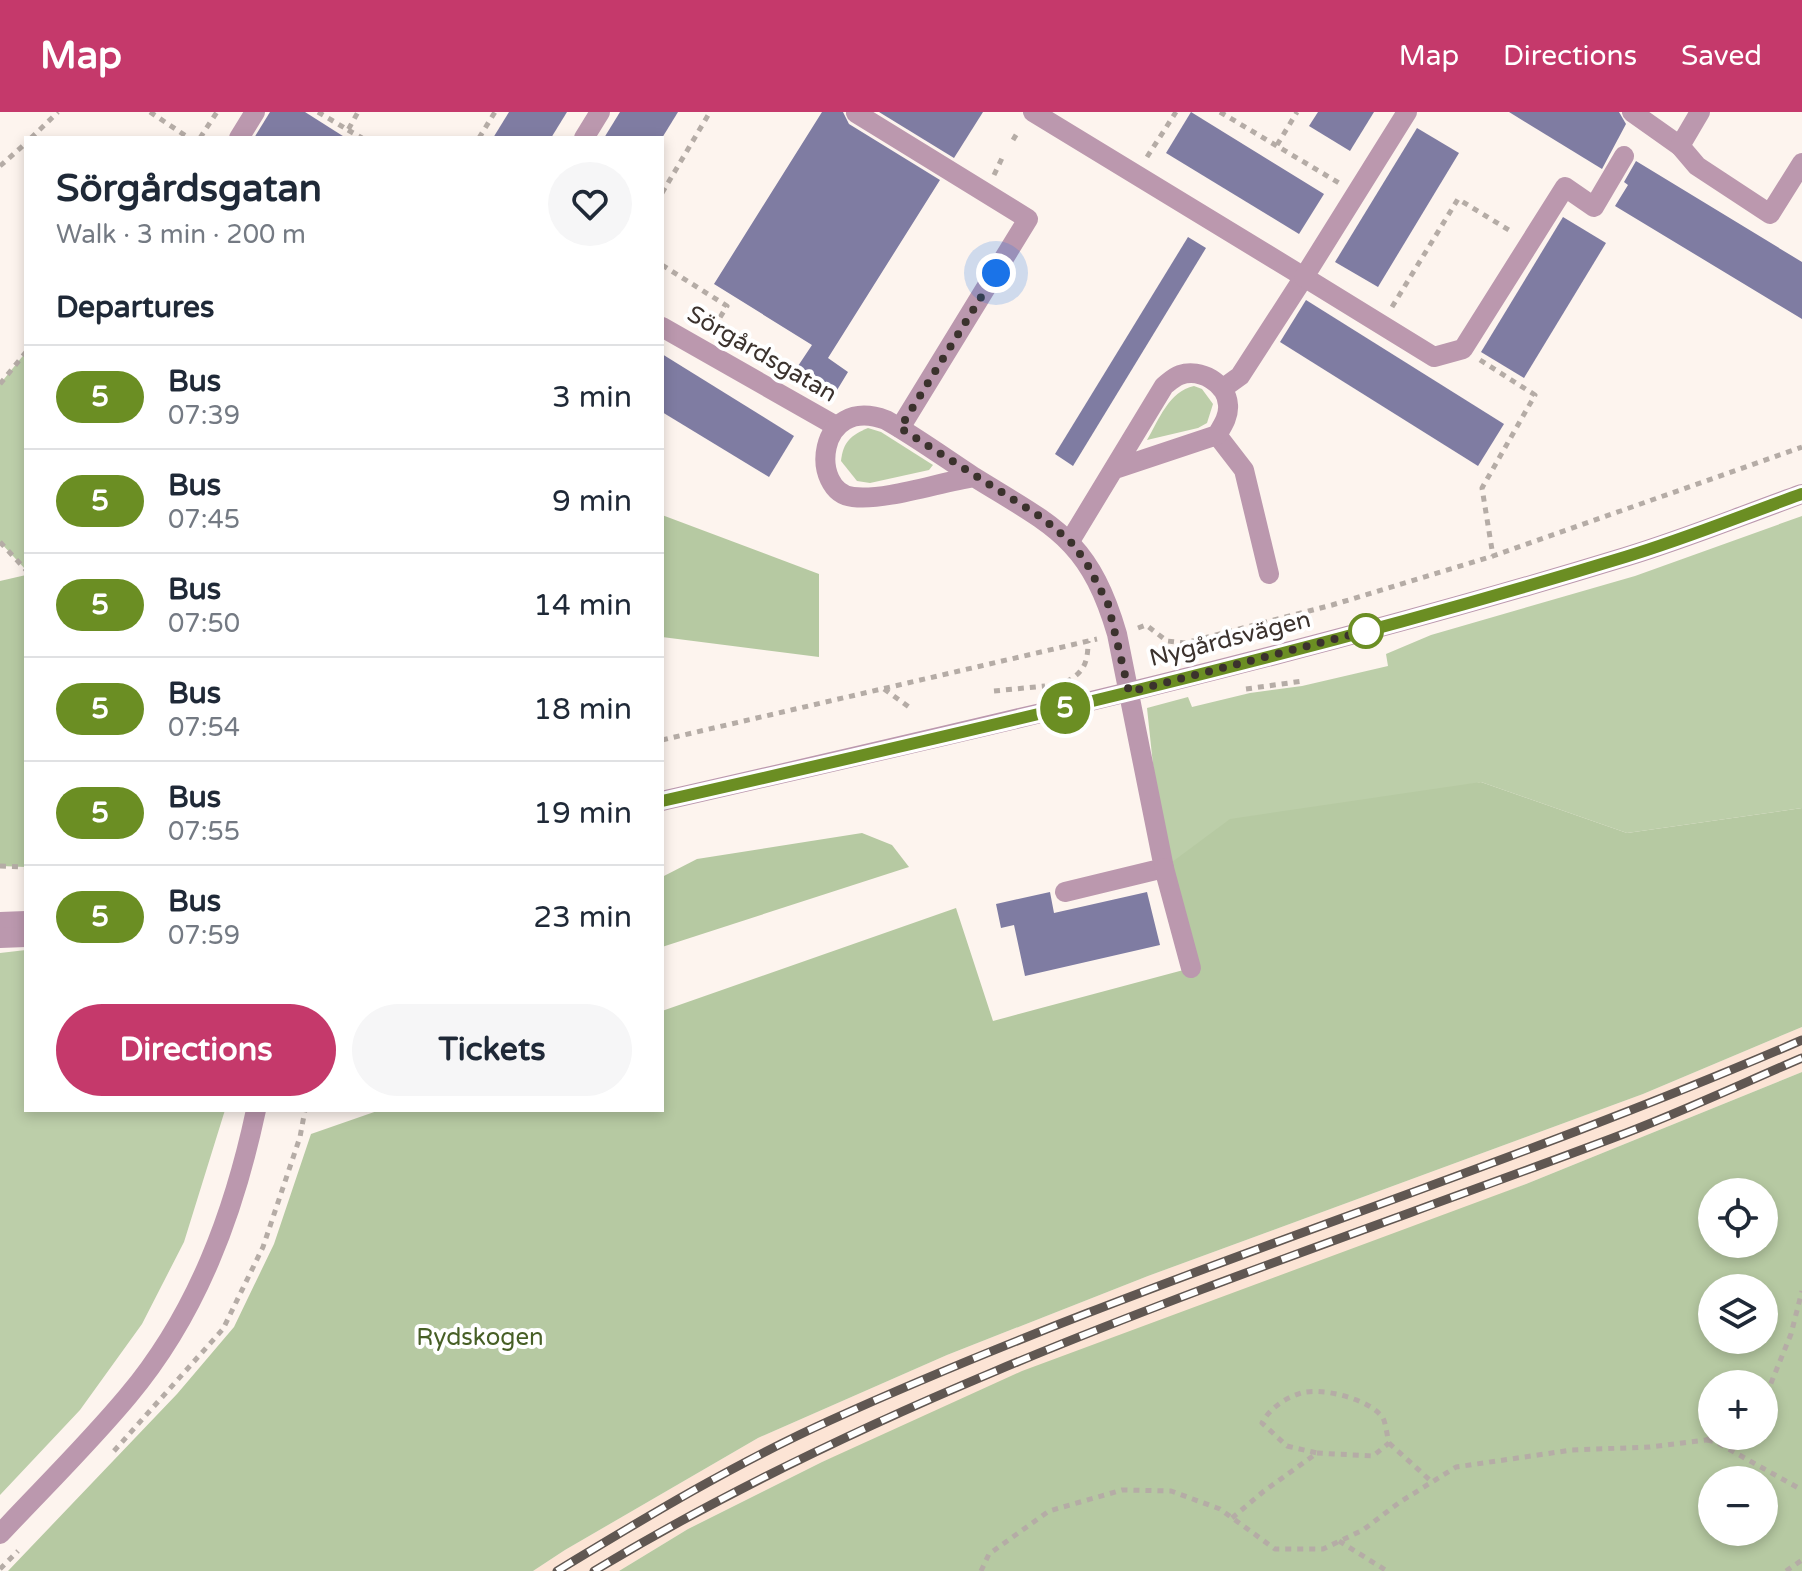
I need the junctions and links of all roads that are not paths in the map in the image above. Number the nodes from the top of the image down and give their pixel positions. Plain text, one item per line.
1 (255, 112) edge
2 (600, 112) edge
3 (1033, 112) edge
4 (1407, 112) edge
5 (1632, 112) edge
6 (1700, 112) edge
7 (856, 113) edge
8 (240, 136) edge
9 (585, 136) edge
10 (1680, 146) junction
11 (1624, 156) dead end
12 (1802, 163) edge
13 (1304, 277) junction
14 (664, 328) edge
15 (1222, 389) junction
16 (836, 426) junction
17 (900, 428) junction
18 (1217, 435) junction
19 (1115, 469) junction
20 (974, 477) junction
21 (1802, 494) edge
22 (1070, 541) junction
23 (1269, 574) dead end
24 (1129, 692) junction
25 (664, 801) edge
26 (1164, 868) junction
27 (1065, 892) dead end
28 (24, 921) edge
29 (0, 922) edge
30 (24, 937) edge
31 (0, 938) edge
32 (1191, 968) dead end
33 (249, 1112) edge
34 (256, 1112) edge
35 (246, 1157) junction
36 (0, 1534) edge

1 - 8 street
2 - 9 street
3 - 13 street
4 - 13 street
5 - 10 street
6 - 10 street
7 - 17 street
10 - 12 street
11 - 13 street
13 - 15 street
14 - 16 street, Sörgårdsgatan
15 - 18 street
15 - 19 street
16 - 17 street, Sörgårdsgatan
16 - 20 street, Sörgårdsgatan
17 - 20 street, Sörgårdsgatan
18 - 19 street
18 - 23 street
19 - 22 street
20 - 22 street, Sörgårdsgatan
21 - 24 street, Nygårdsvägen
22 - 24 street, Sörgårdsgatan
24 - 25 street, Nygårdsvägen
24 - 26 street, Sörgårdsgatan
26 - 27 street
26 - 32 street, Sörgårdsgatan
28 - 29 street
30 - 31 street
33 - 35 street
34 - 35 street
35 - 36 street

